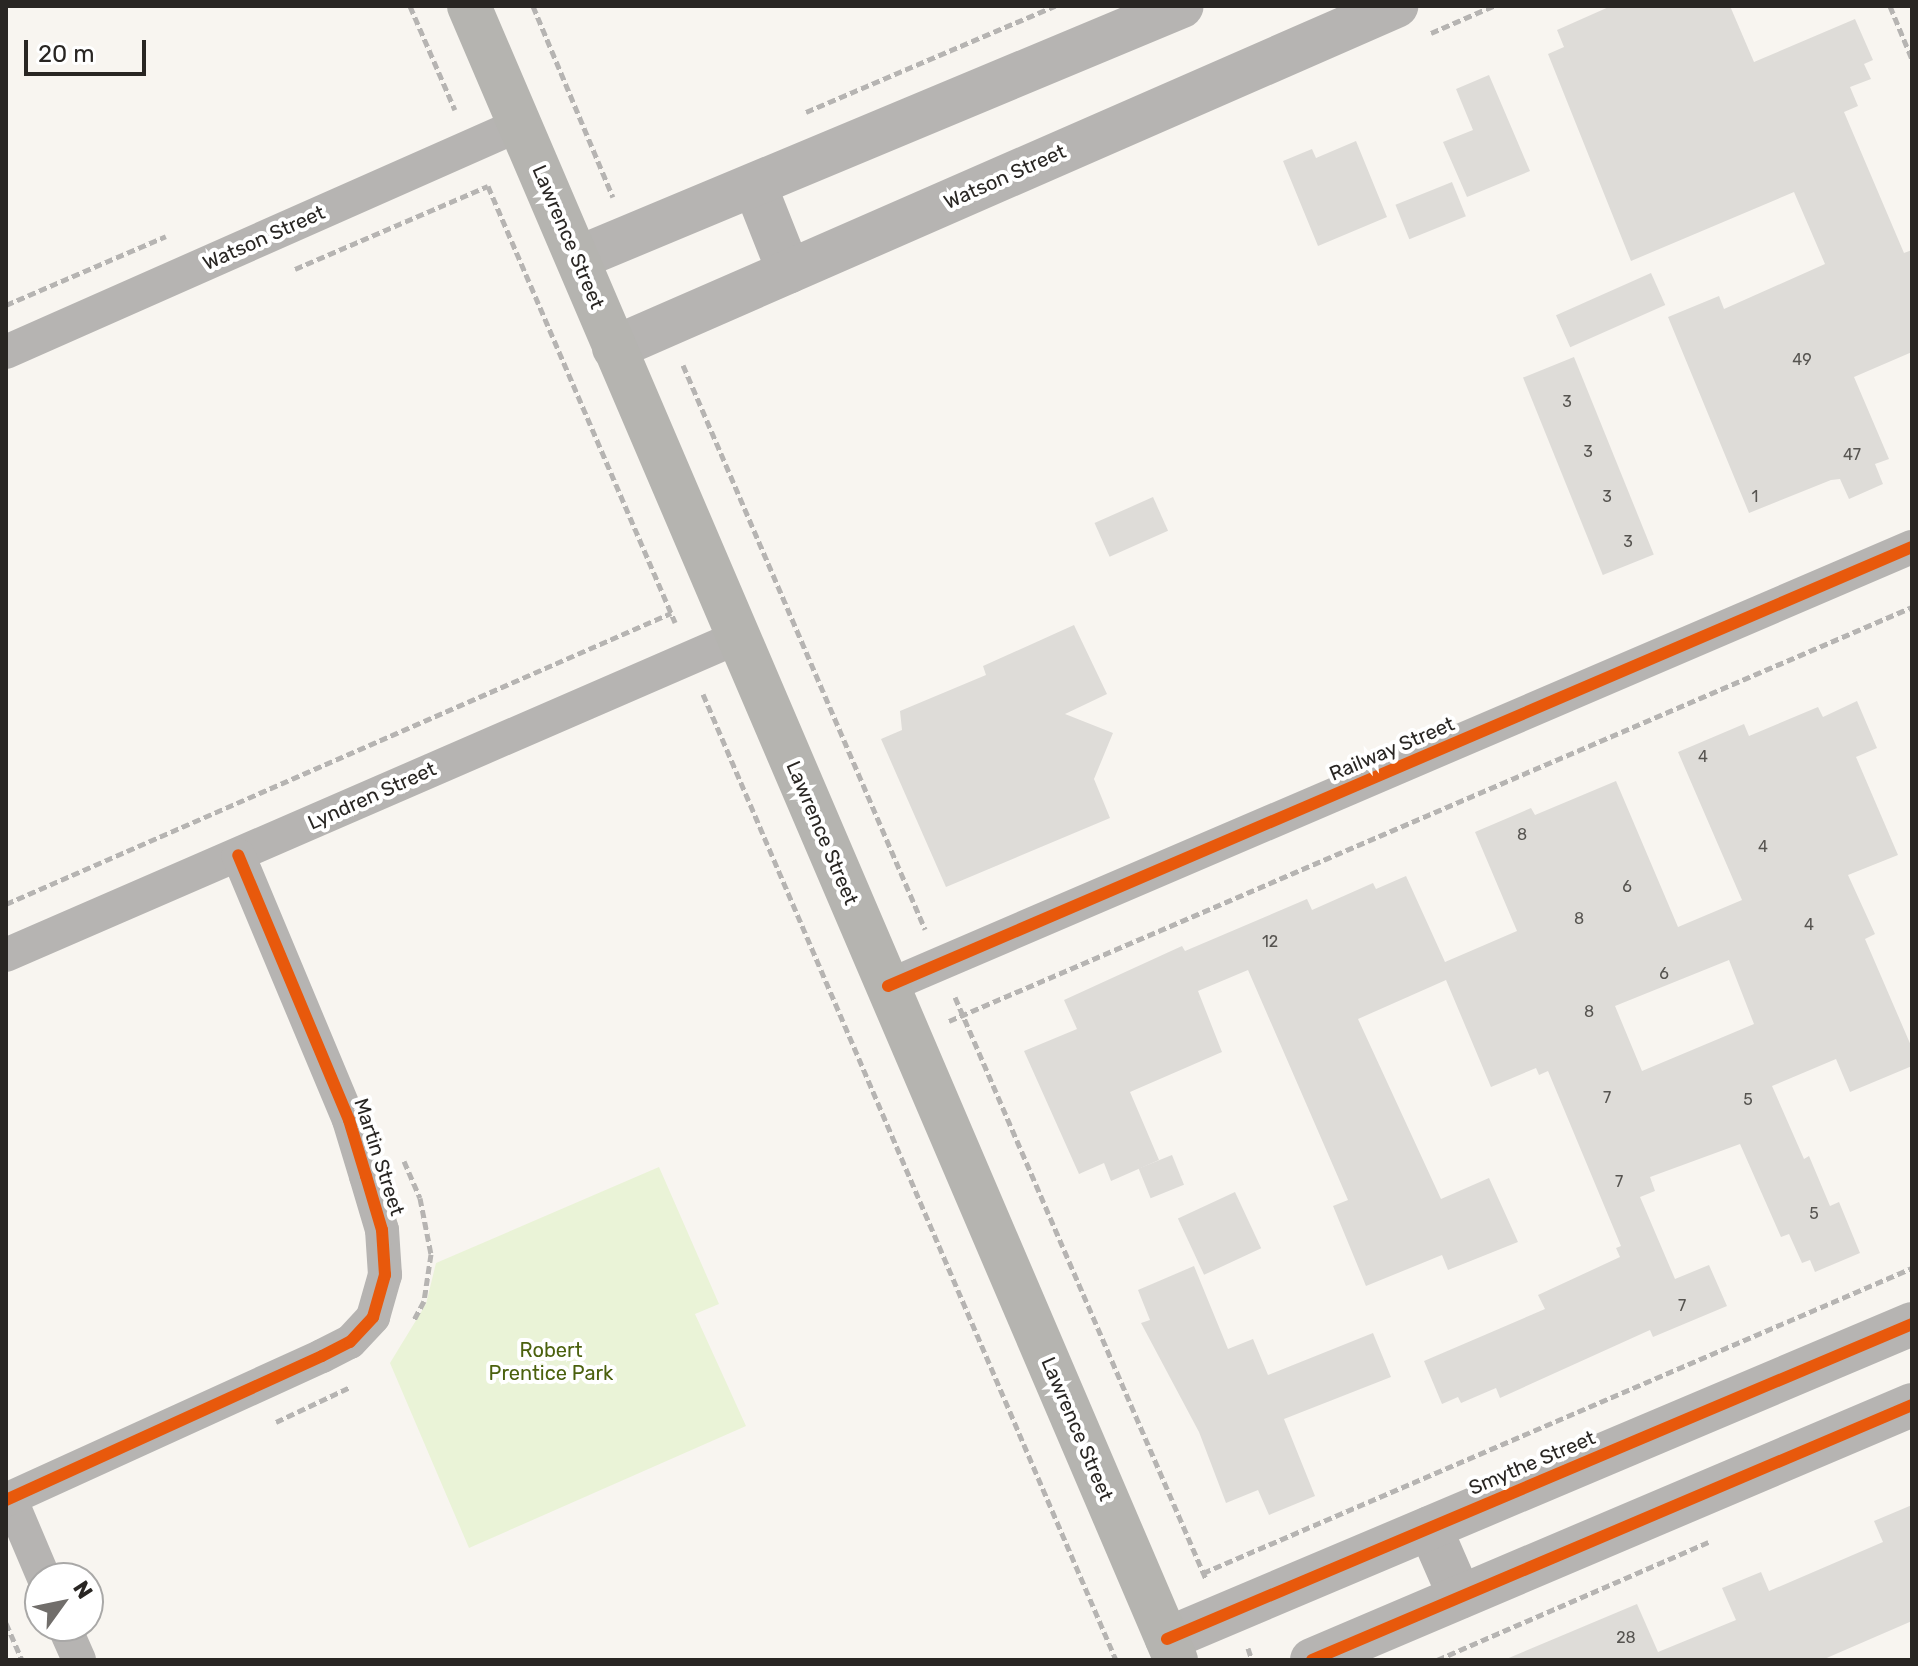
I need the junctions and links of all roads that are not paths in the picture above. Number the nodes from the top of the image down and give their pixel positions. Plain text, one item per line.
1 (469, 6) edge
2 (1182, 6) edge
3 (1396, 6) edge
4 (521, 124) junction
5 (755, 186) junction
6 (578, 258) junction
7 (789, 272) junction
8 (614, 348) junction
9 (6, 352) edge
10 (1912, 547) edge
11 (738, 637) junction
12 (238, 855) junction
13 (6, 955) edge
14 (888, 986) junction
15 (1912, 1324) edge
16 (1912, 1405) edge
17 (8, 1499) edge
18 (1430, 1528) junction
19 (37, 1562) edge
20 (1460, 1597) junction
21 (1172, 1650) edge
22 (1312, 1660) edge

1 - 4 main road, Lawrence Street
2 - 5 street
3 - 7 street, Watson Street
4 - 6 main road, Lawrence Street
4 - 9 street, Watson Street
5 - 6 street
5 - 7 street
6 - 8 main road, Lawrence Street
7 - 8 street, Watson Street
8 - 11 main road, Lawrence Street
10 - 14 street, Railway Street
11 - 12 street, Lyndren Street
11 - 14 main road, Lawrence Street
12 - 13 street, Lyndren Street
12 - 17 street, Martin Street
14 - 21 main road, Lawrence Street
15 - 18 street, Smythe Street
16 - 20 street
17 - 19 street
18 - 20 street
18 - 21 street, Smythe Street
20 - 22 street

